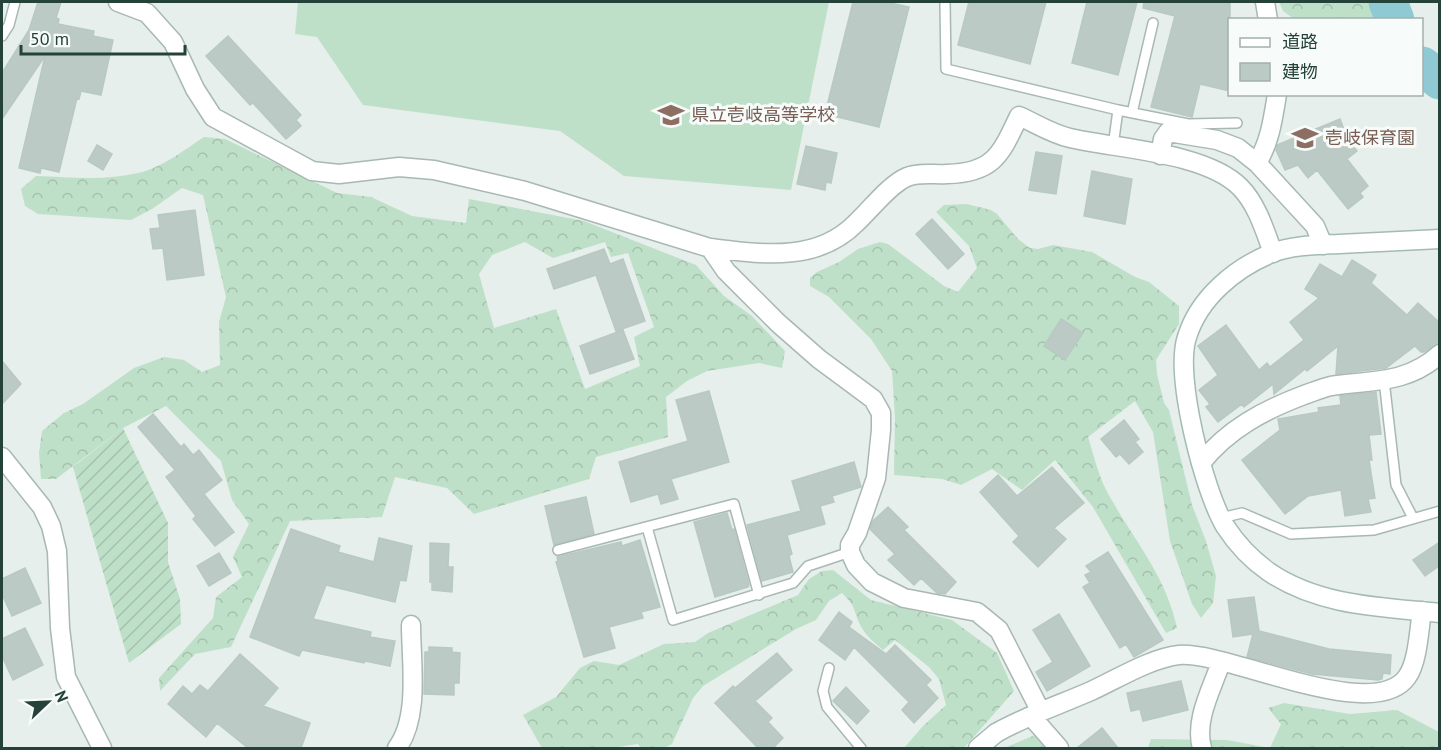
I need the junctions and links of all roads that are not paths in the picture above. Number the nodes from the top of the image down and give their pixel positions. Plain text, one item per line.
1 (15, 2) edge
2 (118, 2) edge
3 (945, 2) edge
4 (1265, 2) edge
5 (1268, 18) edge
6 (1153, 23) dead end
7 (2, 36) edge
8 (1277, 96) edge
9 (1118, 110) junction
10 (1132, 113) junction
11 (1237, 123) dead end
12 (1113, 146) junction
13 (1160, 155) junction
14 (1257, 163) junction
15 (1440, 239) edge
16 (1323, 244) junction
17 (710, 248) junction
18 (1273, 253) junction
19 (1440, 354) edge
20 (1384, 380) junction
21 (2, 457) edge
22 (1202, 464) junction
23 (1440, 511) edge
24 (1221, 518) junction
25 (1413, 519) junction
26 (647, 527) junction
27 (558, 550) dead end
28 (850, 552) junction
29 (759, 595) junction
30 (1431, 612) edge
31 (411, 625) dead end
32 (1221, 662) junction
33 (829, 668) dead end
34 (1036, 714) junction
35 (102, 748) edge
36 (397, 748) edge
37 (861, 748) edge
38 (978, 748) edge
39 (1059, 748) edge
40 (1202, 748) edge

1 - 7 lane
2 - 17 street
3 - 9 lane
4 - 5 street
6 - 10 lane
8 - 14 street
9 - 10 lane
9 - 12 lane
10 - 11 lane
12 - 13 street
12 - 17 street
13 - 14 street
13 - 18 street
14 - 16 street
15 - 16 street
16 - 18 street
17 - 28 street
18 - 22 street
19 - 20 street
20 - 22 street
20 - 25 lane
21 - 35 street
22 - 24 street
23 - 25 lane
24 - 25 lane
24 - 30 street
26 - 27 lane
26 - 29 lane
26 - 29 lane
28 - 29 lane
28 - 34 street
30 - 32 street
31 - 36 street
32 - 34 street
32 - 40 street
33 - 37 lane
34 - 38 street
34 - 39 street

